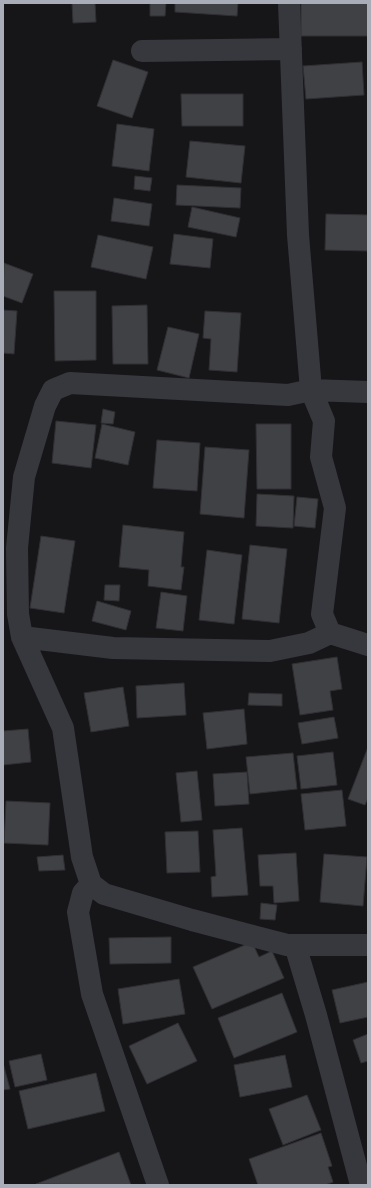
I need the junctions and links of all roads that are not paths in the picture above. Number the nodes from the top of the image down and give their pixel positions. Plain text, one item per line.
1 (289, 3) edge
2 (291, 49) junction
3 (142, 51) dead end
4 (311, 390) junction
5 (368, 392) edge
6 (330, 633) junction
7 (22, 637) junction
8 (368, 645) edge
9 (91, 884) junction
10 (295, 945) junction
11 (368, 945) edge
12 (158, 1185) edge
13 (361, 1185) edge

1 - 2 street
2 - 3 street
2 - 4 street
4 - 5 street
4 - 6 street
4 - 7 street
6 - 7 street
6 - 8 street
7 - 9 street
9 - 10 street
9 - 12 street
10 - 11 street
10 - 13 street

